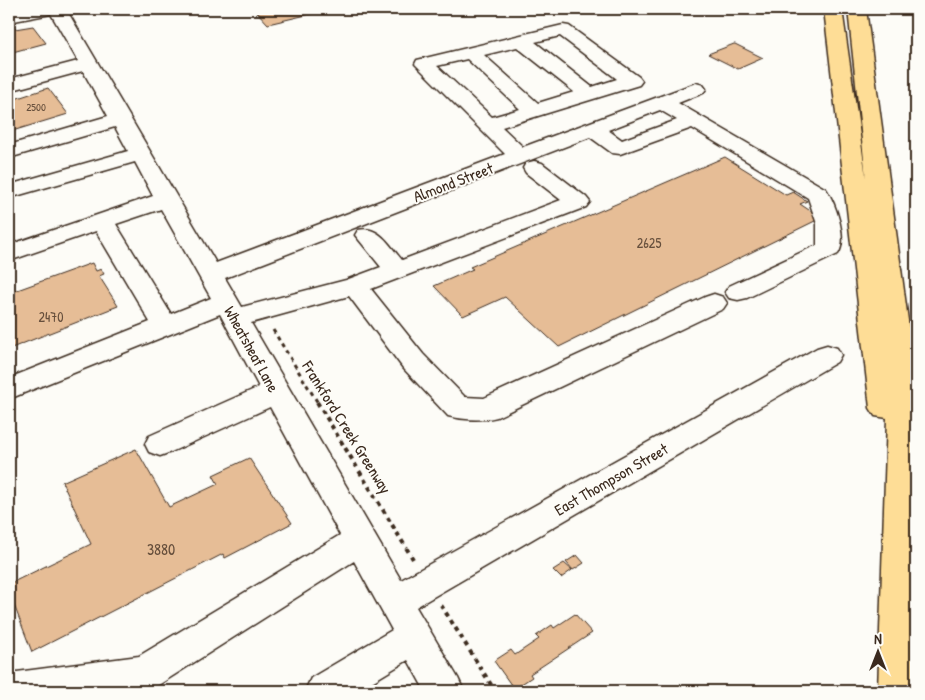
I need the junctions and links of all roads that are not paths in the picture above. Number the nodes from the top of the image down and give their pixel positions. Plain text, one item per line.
1 (51, 9) edge
2 (57, 9) edge
3 (833, 9) edge
4 (857, 9) edge
5 (13, 14) edge
6 (520, 40) junction
7 (471, 53) junction
8 (88, 64) junction
9 (9, 68) edge
10 (18, 82) edge
11 (696, 90) dead end
12 (588, 94) junction
13 (662, 102) junction
14 (536, 110) junction
15 (120, 120) junction
16 (693, 121) junction
17 (488, 125) junction
18 (593, 129) junction
19 (9, 152) edge
20 (140, 154) junction
21 (527, 162) junction
22 (11, 192) dead end
23 (166, 199) junction
24 (102, 221) junction
25 (367, 235) dead end
26 (9, 253) edge
27 (397, 270) junction
28 (210, 274) junction
29 (355, 286) junction
30 (738, 292) dead end
31 (714, 303) dead end
32 (230, 310) junction
33 (165, 326) junction
34 (827, 355) dead end
35 (9, 389) edge
36 (276, 392) junction
37 (893, 403) junction
38 (160, 444) dead end
39 (360, 540) junction
40 (394, 601) junction
41 (413, 636) junction
42 (147, 672) junction
43 (9, 690) edge
44 (116, 691) edge
45 (324, 691) edge
46 (445, 691) edge
47 (897, 691) edge

1 - 5 street
2 - 8 street, Wheatsheaf Lane
3 - 37 highway
4 - 37 highway
6 - 7 street
6 - 12 street
6 - 12 street
7 - 14 street
7 - 17 street
8 - 10 street
8 - 15 street, Wheatsheaf Lane
9 - 10 street
11 - 13 street, Almond Street
12 - 14 street
13 - 16 street
13 - 18 street, Almond Street
14 - 17 street
15 - 19 street
15 - 20 street, Wheatsheaf Lane
16 - 18 street
16 - 30 street
17 - 21 street
18 - 21 street, Almond Street
20 - 22 street
20 - 23 street, Wheatsheaf Lane
21 - 27 street
21 - 28 street, Almond Street
23 - 24 street
23 - 28 street, Wheatsheaf Lane
24 - 26 street
24 - 33 street
25 - 27 street
27 - 29 street
28 - 32 street, Wheatsheaf Lane
29 - 31 street
29 - 32 street
32 - 33 street
32 - 36 street, Wheatsheaf Lane
33 - 35 street
34 - 40 street, East Thompson Street
36 - 38 street
36 - 39 street, Wheatsheaf Lane
37 - 47 highway
39 - 40 street, Wheatsheaf Lane
39 - 42 street
40 - 41 street, Wheatsheaf Lane
41 - 45 street
41 - 46 street, Wheatsheaf Lane
42 - 43 street
42 - 44 street

